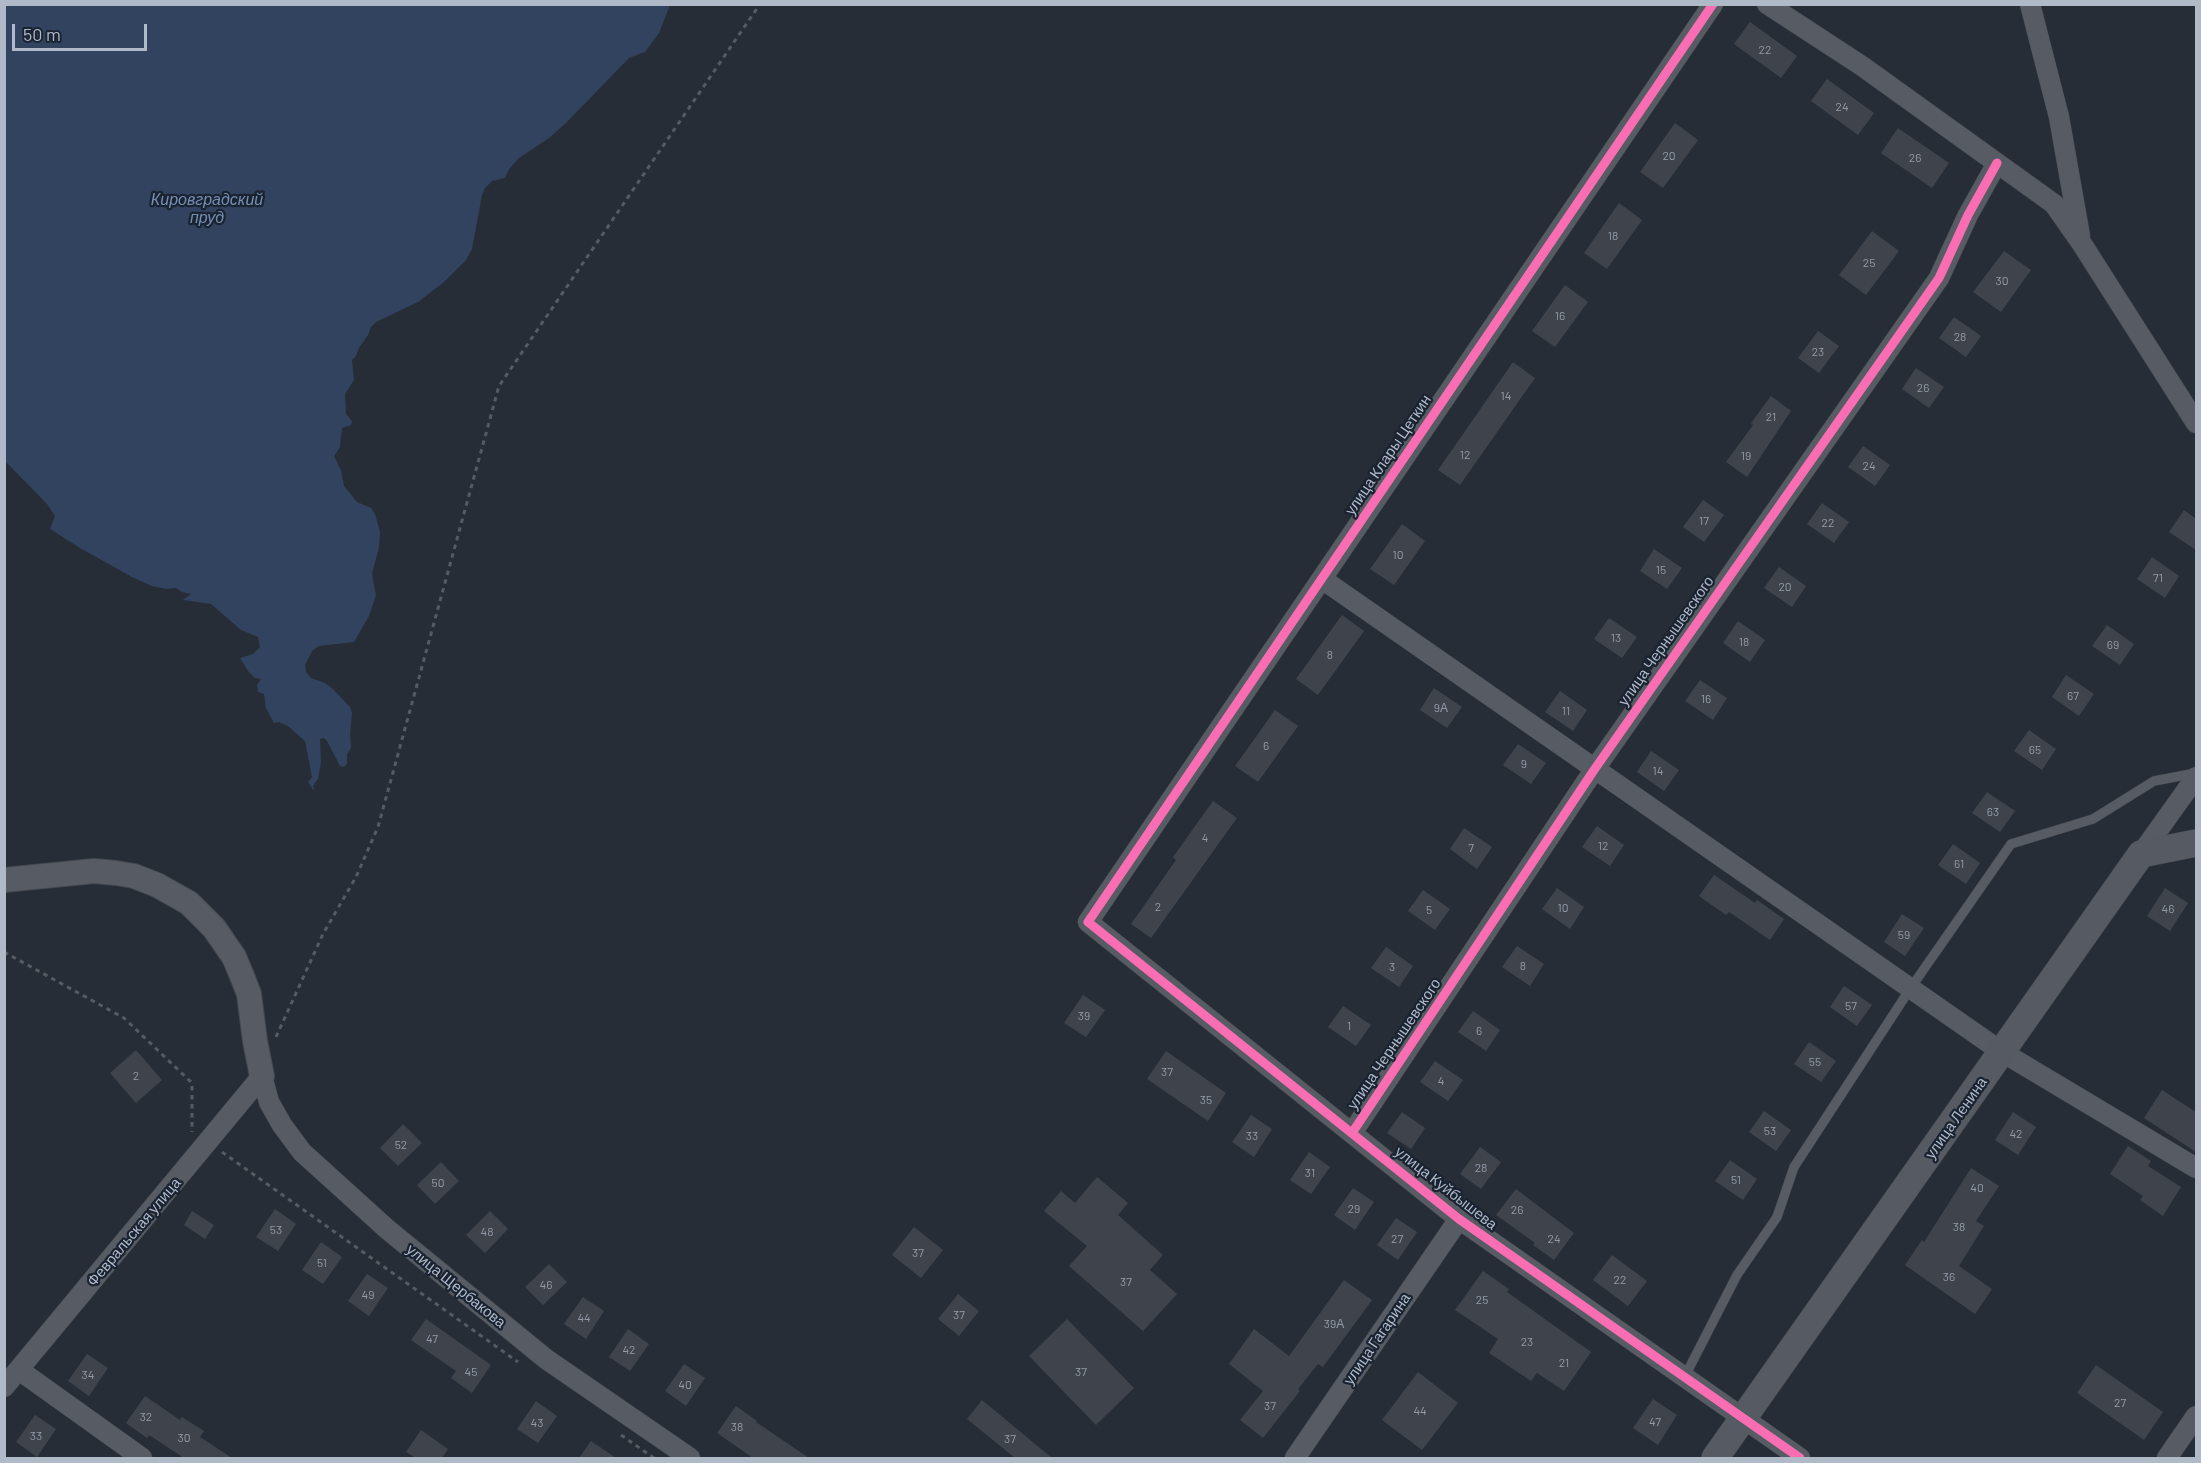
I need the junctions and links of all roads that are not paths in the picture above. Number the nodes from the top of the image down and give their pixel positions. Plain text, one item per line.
1 (1713, 4) edge
2 (1767, 4) edge
3 (2030, 4) edge
4 (1997, 163) junction
5 (2082, 244) junction
6 (2196, 423) edge
7 (1322, 579) junction
8 (1594, 770) junction
9 (2196, 773) edge
10 (2196, 777) edge
11 (2196, 843) edge
12 (2141, 854) junction
13 (4, 880) edge
14 (1088, 922) joint
15 (1910, 989) junction
16 (2002, 1052) junction
17 (261, 1070) junction
18 (1352, 1133) junction
19 (2196, 1168) edge
20 (1459, 1219) junction
21 (19, 1370) junction
22 (1684, 1378) junction
23 (4, 1387) edge
24 (2196, 1416) edge
25 (1743, 1419) junction
26 (142, 1458) edge
27 (690, 1458) edge
28 (1295, 1458) edge
29 (1715, 1458) edge
30 (1800, 1458) edge
31 (2167, 1458) edge

1 - 7 street, улица Клары Цеткин
2 - 4 street
3 - 5 street
4 - 5 street
4 - 8 street, улица Чернышевского
5 - 6 street
7 - 8 street
7 - 14 street, улица Клары Цеткин
8 - 15 street
8 - 18 street, улица Чернышевского
9 - 15 lane
10 - 12 street, улица Ленина
11 - 12 main road
12 - 16 main road, улица Ленина
13 - 17 street
14 - 18 street, улица Куйбышева
15 - 16 street
15 - 22 lane
16 - 19 street
16 - 25 main road, улица Ленина
17 - 21 street, Февральская улица
17 - 27 street, улица Щербакова
18 - 20 street, улица Куйбышева
20 - 22 street, улица Куйбышева
20 - 28 street, улица Гагарина
21 - 23 street, Февральская улица
21 - 26 street
22 - 25 street, улица Куйбышева
24 - 31 street
25 - 29 main road, улица Ленина
25 - 30 street, улица Куйбышева

